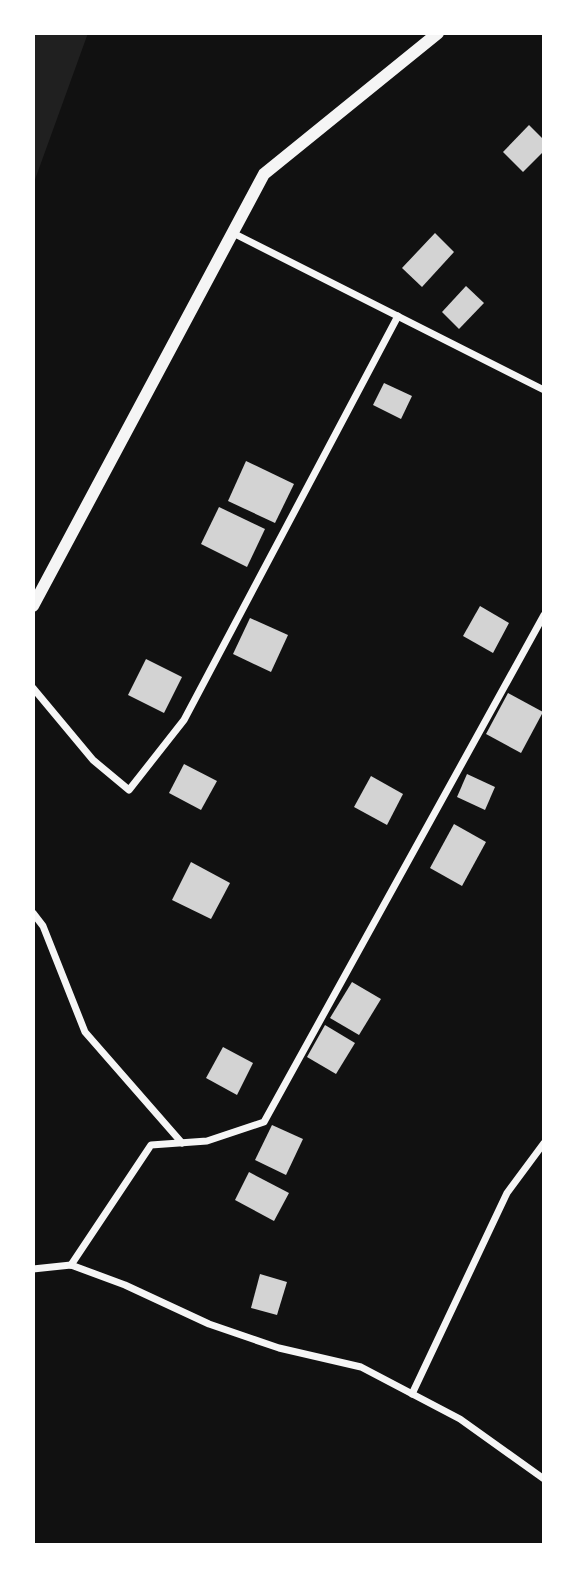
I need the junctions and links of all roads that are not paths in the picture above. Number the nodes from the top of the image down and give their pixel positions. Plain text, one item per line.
1 (438, 33) edge
2 (233, 233) junction
3 (398, 316) junction
4 (544, 390) edge
5 (33, 606) edge
6 (543, 617) edge
7 (33, 688) edge
8 (33, 913) edge
9 (182, 1143) junction
10 (544, 1143) edge
11 (71, 1265) junction
12 (33, 1269) edge
13 (412, 1394) junction
14 (544, 1479) edge

1 - 2 street
2 - 3 street
2 - 5 street
3 - 4 street
3 - 7 street
6 - 9 street
8 - 9 street
9 - 11 street
10 - 13 street
11 - 12 street
11 - 13 street
13 - 14 street

